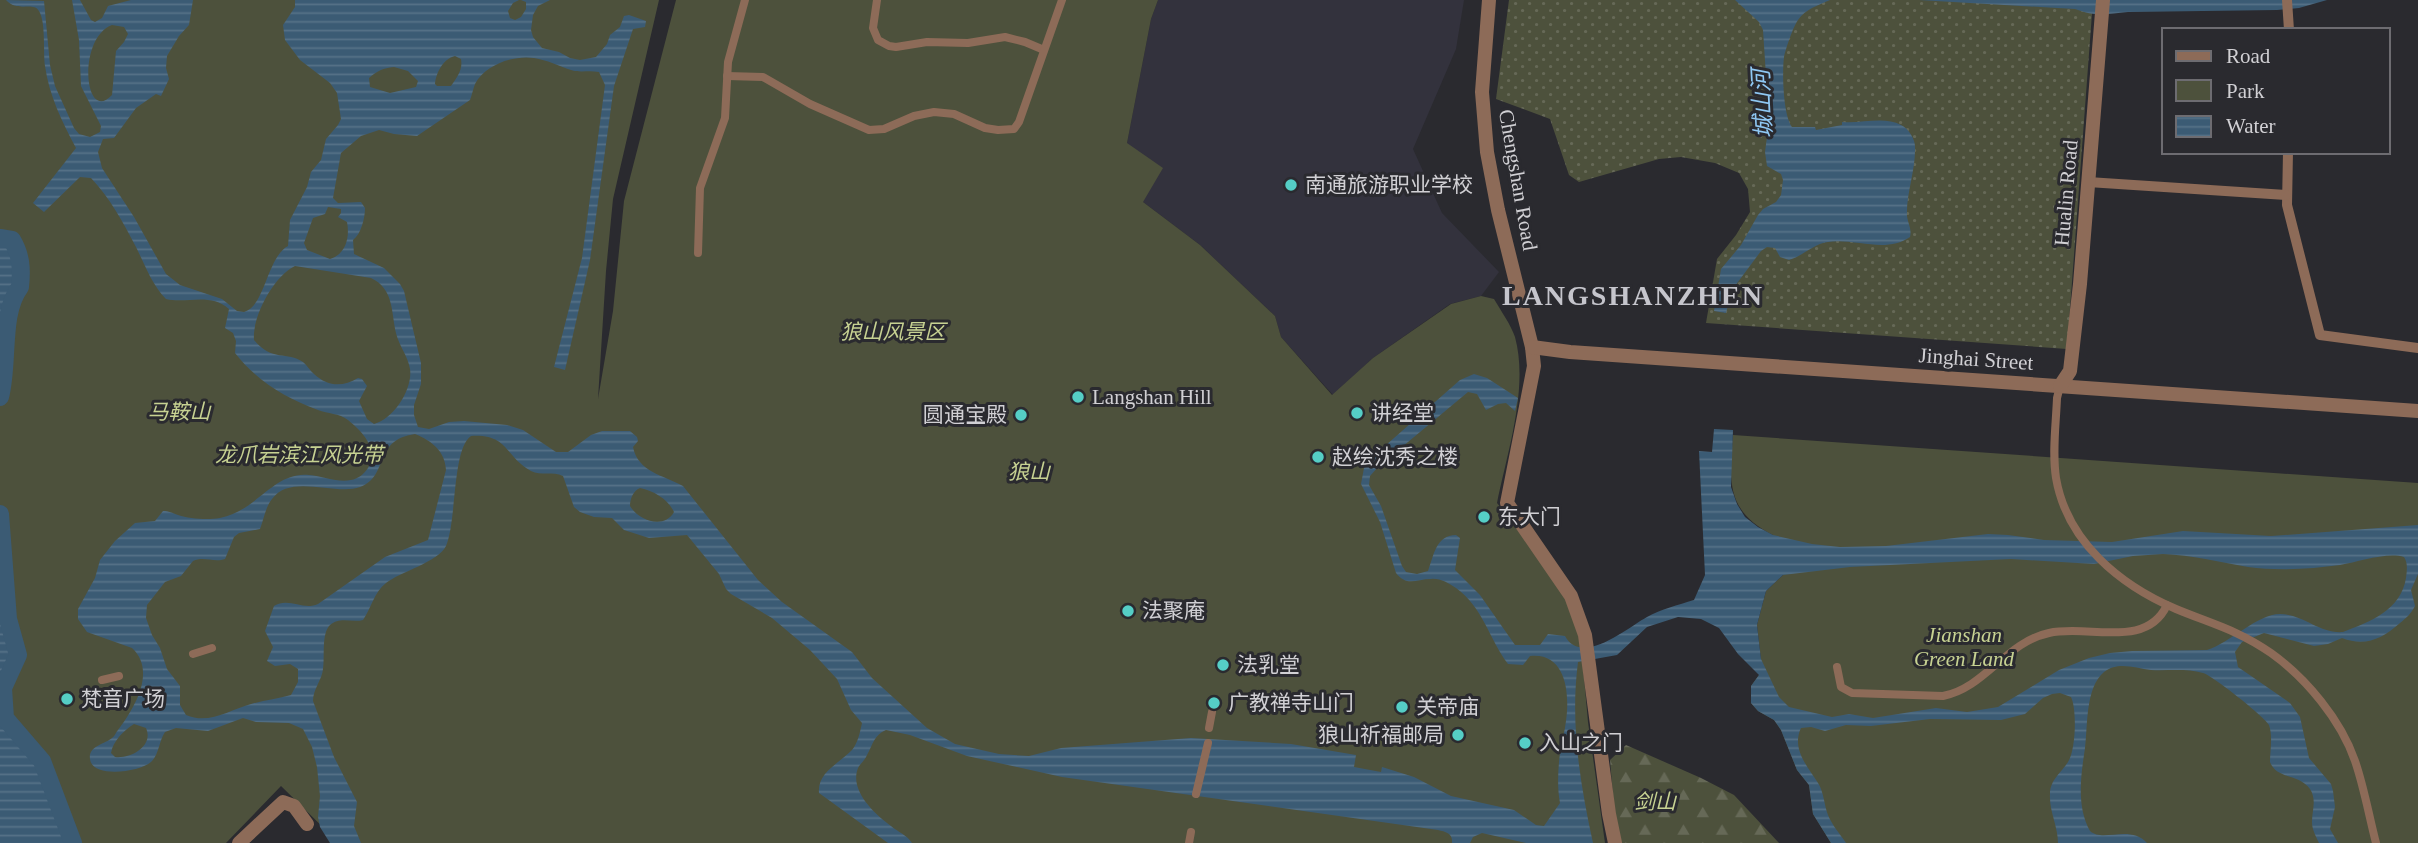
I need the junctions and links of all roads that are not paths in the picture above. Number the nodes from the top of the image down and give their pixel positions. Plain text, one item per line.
1 (745, 0) edge
2 (877, 0) edge
3 (1062, 0) edge
4 (1489, 0) edge
5 (2103, 0) edge
6 (2287, 0) edge
7 (2289, 28) edge
8 (1044, 50) junction
9 (727, 76) junction
10 (2288, 154) edge
11 (2088, 182) junction
12 (2286, 195) junction
13 (698, 253) dead end
14 (1531, 347) junction
15 (2418, 348) edge
16 (2060, 387) junction
17 (2418, 411) edge
18 (2167, 605) junction
19 (212, 648) dead end
20 (193, 654) dead end
21 (1837, 667) dead end
22 (119, 676) dead end
23 (103, 680) dead end
24 (1212, 712) dead end
25 (1209, 728) dead end
26 (1208, 743) dead end
27 (1196, 794) dead end
28 (307, 824) dead end
29 (1191, 832) dead end
30 (239, 843) edge
31 (1189, 843) edge
32 (1615, 843) edge
33 (2376, 843) edge

1 - 9 street
2 - 8 street
3 - 8 street
4 - 14 street, Chengshan Road
5 - 11 street, Hualin Road
6 - 7 street
8 - 9 street
9 - 13 street
10 - 12 street
11 - 12 street
11 - 16 street, Hualin Road
12 - 15 street
14 - 16 street, Jinghai Street
14 - 32 street, Chengshan Road
16 - 17 street, Jinghai Street
16 - 18 street
18 - 21 street
18 - 33 street
19 - 20 street
22 - 23 street
24 - 25 street
26 - 27 street
28 - 30 street
29 - 31 street

